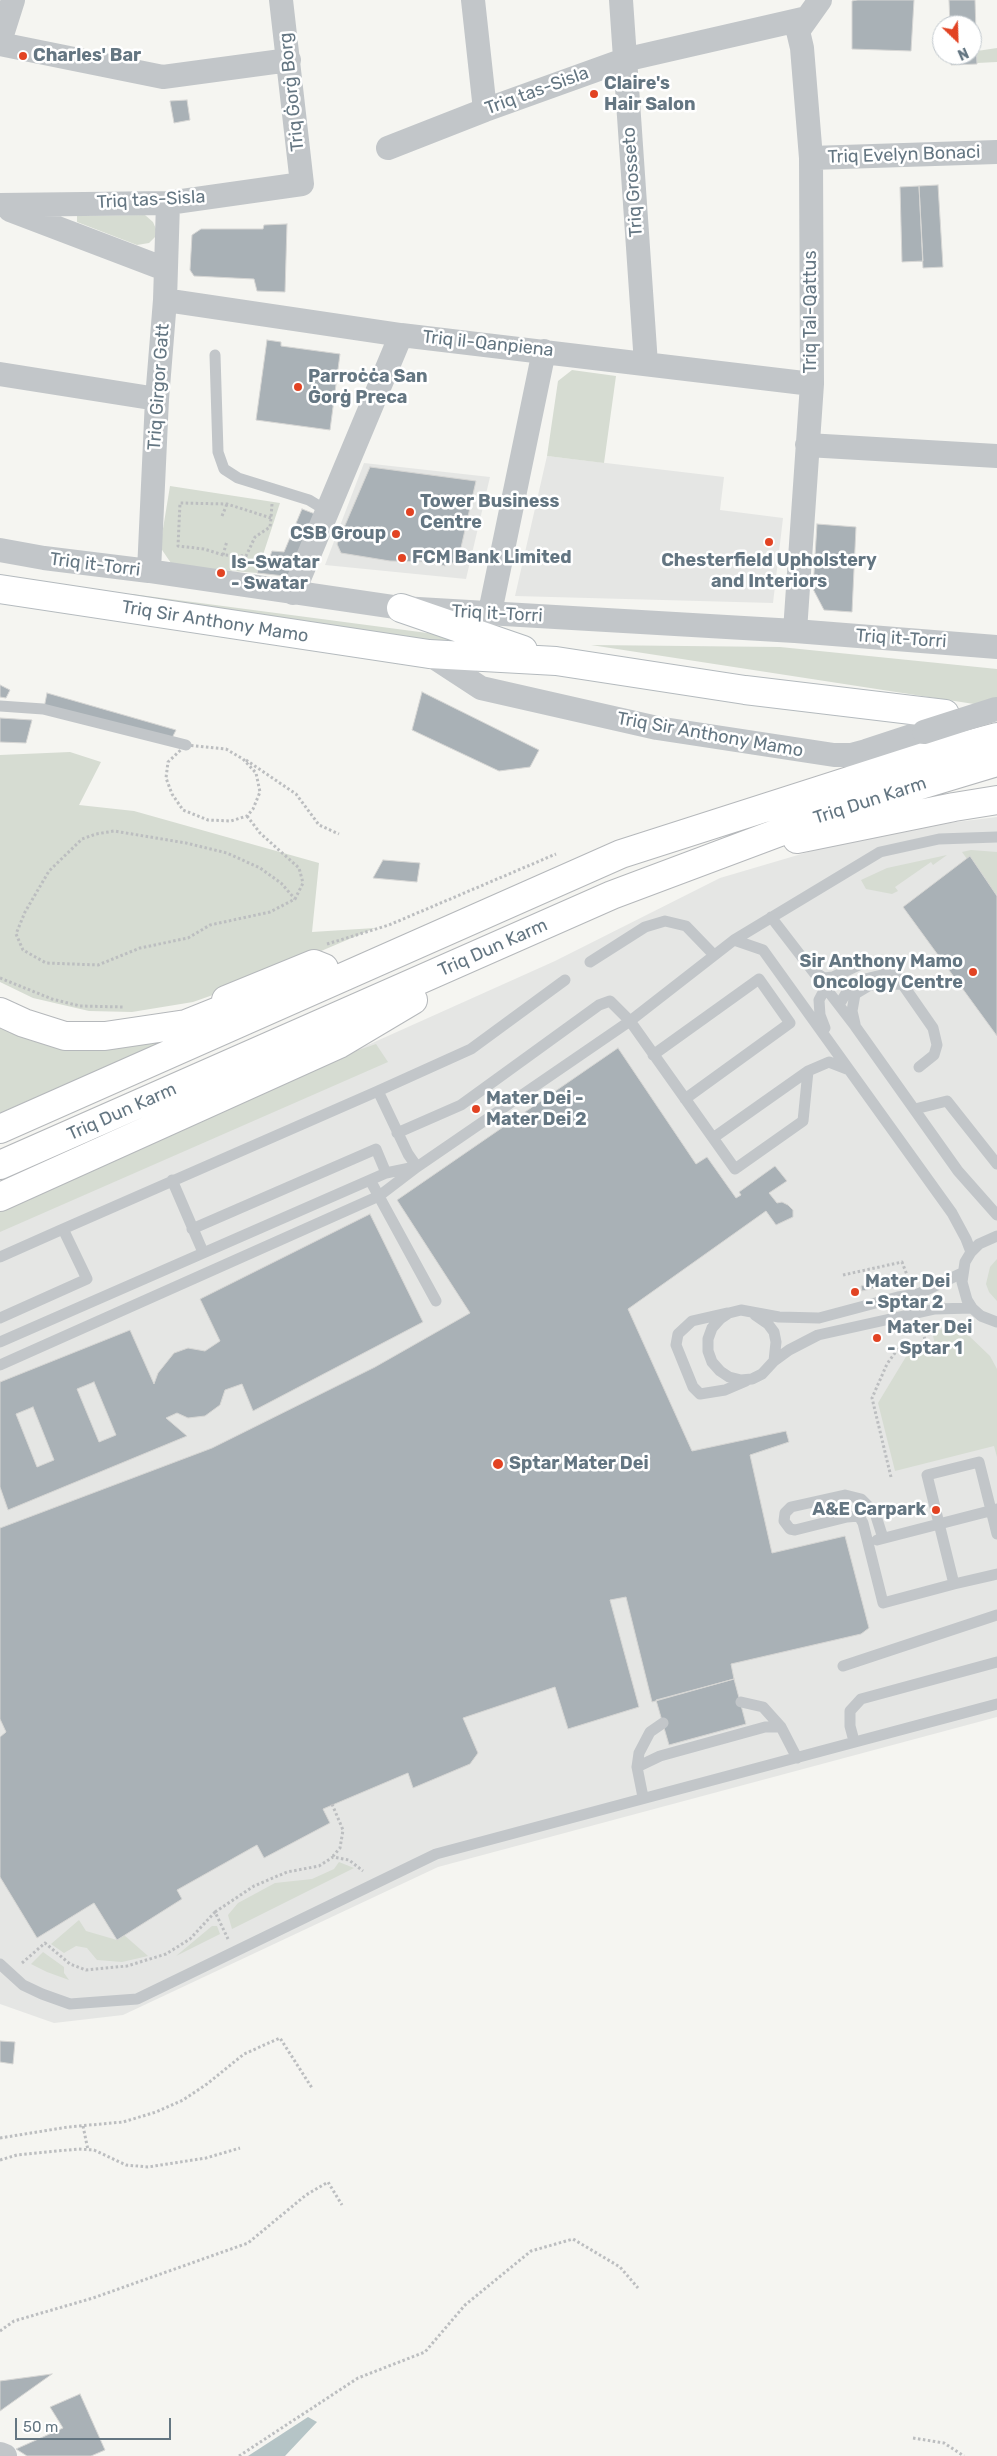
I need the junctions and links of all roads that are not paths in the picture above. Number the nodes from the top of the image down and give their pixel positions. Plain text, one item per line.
1 (13, 0) edge
2 (281, 0) edge
3 (473, 0) edge
4 (621, 0) edge
5 (813, 9) edge
6 (0, 42) edge
7 (289, 60) junction
8 (624, 60) junction
9 (485, 110) junction
10 (388, 148) dead end
11 (997, 152) edge
12 (811, 158) junction
13 (302, 184) joint
14 (168, 203) junction
15 (0, 205) edge
16 (165, 269) junction
17 (165, 300) junction
18 (401, 335) junction
19 (544, 350) junction
20 (215, 356) dead end
21 (646, 364) junction
22 (0, 374) edge
23 (812, 384) junction
24 (157, 399) junction
25 (807, 445) junction
26 (997, 456) edge
27 (326, 512) junction
28 (0, 550) edge
29 (149, 572) junction
30 (0, 589) edge
31 (293, 593) junction
32 (401, 608) junction
33 (490, 612) junction
34 (795, 631) junction
35 (997, 647) edge
36 (429, 654) junction
37 (556, 661) junction
38 (0, 706) edge
39 (945, 714) dead end
40 (997, 714) edge
41 (997, 737) edge
42 (928, 743) junction
43 (186, 745) road end
44 (997, 762) edge
45 (997, 800) edge
46 (997, 837) edge
47 (621, 854) junction
48 (709, 858) junction
49 (771, 917) junction
50 (519, 937) junction
51 (734, 940) junction
52 (714, 955) junction
53 (324, 957) junction
54 (590, 962) dead end
55 (813, 972) junction
56 (894, 972) junction
57 (833, 977) junction
58 (565, 980) dead end
59 (903, 984) junction
60 (825, 986) junction
61 (0, 996) edge
62 (839, 1004) junction
63 (0, 1012) edge
64 (630, 1021) junction
65 (855, 1026) junction
66 (831, 1044) junction
67 (653, 1055) junction
68 (918, 1067) dead end
69 (848, 1069) junction
70 (808, 1071) junction
71 (378, 1091) junction
72 (685, 1099) junction
73 (915, 1109) junction
74 (0, 1129) edge
75 (398, 1133) junction
76 (713, 1138) junction
77 (997, 1164) edge
78 (0, 1165) edge
79 (417, 1167) junction
80 (386, 1173) junction
81 (172, 1180) junction
82 (370, 1180) junction
83 (379, 1196) junction
84 (0, 1197) edge
85 (997, 1215) edge
86 (63, 1229) junction
87 (192, 1229) junction
88 (997, 1236) edge
89 (204, 1252) junction
90 (971, 1252) junction
91 (0, 1257) edge
92 (962, 1273) junction
93 (87, 1279) junction
94 (98, 1298) junction
95 (436, 1300) dead end
96 (748, 1312) junction
97 (976, 1312) junction
98 (729, 1313) junction
99 (0, 1318) edge
100 (997, 1322) edge
101 (997, 1330) edge
102 (0, 1342) edge
103 (774, 1361) junction
104 (0, 1365) edge
105 (752, 1378) junction
106 (994, 1510) edge
107 (939, 1524) junction
108 (997, 1534) edge
109 (883, 1538) junction
110 (868, 1542) junction
111 (997, 1574) edge
112 (954, 1584) junction
113 (997, 1615) edge
114 (997, 1662) edge
115 (844, 1666) dead end
116 (741, 1702) dead end
117 (997, 1704) edge
118 (663, 1723) dead end
119 (781, 1727) junction
120 (854, 1741) junction
121 (798, 1758) junction
122 (637, 1767) junction
123 (644, 1798) junction
124 (0, 1964) edge
125 (0, 2454) edge
126 (5, 2456) edge

1 - 6 street
2 - 7 street, Triq Ġorġ Borg
3 - 9 street
4 - 8 street, Triq Grosseto
5 - 8 street, Triq tas-Sisla
5 - 12 street, Triq Tal-Qattus
6 - 7 street
7 - 13 street, Triq Ġorġ Borg
8 - 9 street, Triq tas-Sisla
8 - 21 street, Triq Grosseto
9 - 10 street, Triq tas-Sisla
11 - 12 street, Triq Evelyn Bonaci
12 - 23 street, Triq Tal-Qattus
13 - 14 street, Triq tas-Sisla
14 - 15 street, Triq tas-Sisla
14 - 16 street, Triq Girgor Gatt
15 - 16 street, Triq tas-Sisla
16 - 17 street, Triq Girgor Gatt
17 - 18 street, Triq il-Qanpiena
17 - 24 street, Triq Girgor Gatt
18 - 19 street, Triq il-Qanpiena
18 - 27 street
19 - 21 street, Triq il-Qanpiena
19 - 33 street
20 - 27 lane
21 - 23 street, Triq il-Qanpiena
22 - 24 street
23 - 25 street, Triq Tal-Qattus
24 - 29 street, Triq Girgor Gatt
25 - 26 street
25 - 34 street, Triq Tal-Qattus
27 - 31 street
28 - 29 street, Triq it-Torri
29 - 31 street, Triq it-Torri
30 - 36 main road, Triq Sir Anthony Mamo
31 - 32 street, Triq it-Torri
32 - 33 street, Triq it-Torri
32 - 37 main road
33 - 34 street, Triq it-Torri
34 - 35 street, Triq it-Torri
36 - 37 main road, Triq Sir Anthony Mamo
36 - 42 street, Triq Sir Anthony Mamo
37 - 39 main road, Triq Sir Anthony Mamo
38 - 43 lane
40 - 42 main road
41 - 42 main road, Triq Dun Karm
42 - 47 main road, Triq Dun Karm
44 - 48 main road, Triq Dun Karm
45 - 48 main road
46 - 49 lane
47 - 53 main road
47 - 74 main road, Triq Dun Karm
48 - 50 main road, Triq Dun Karm
49 - 51 lane
49 - 55 lane
50 - 78 main road, Triq Dun Karm
50 - 84 main road
51 - 52 lane
51 - 66 lane
52 - 54 lane
52 - 64 lane
53 - 61 main road
53 - 63 main road
55 - 57 lane
55 - 60 lane
56 - 57 lane
56 - 59 lane
56 - 62 lane
57 - 60 lane
58 - 71 lane
59 - 65 lane
59 - 68 lane
60 - 62 lane
60 - 66 lane
62 - 65 lane
64 - 67 lane
64 - 75 lane
64 - 79 lane
65 - 73 lane
66 - 69 lane
67 - 72 lane
67 - 72 lane
69 - 70 lane
69 - 90 lane
70 - 76 lane
70 - 76 lane
71 - 75 lane
71 - 81 lane
72 - 76 lane
73 - 77 lane
73 - 85 lane
75 - 79 lane
79 - 80 lane
79 - 83 lane
80 - 82 lane
80 - 87 lane
81 - 86 lane
81 - 87 lane
82 - 83 lane
82 - 89 lane
83 - 95 lane
83 - 104 lane
86 - 91 lane
86 - 93 lane
87 - 89 lane
88 - 90 lane
89 - 94 lane
90 - 92 lane
92 - 96 lane
92 - 97 lane
93 - 94 lane
93 - 99 lane
94 - 102 lane
96 - 98 lane
96 - 103 lane
97 - 100 lane
97 - 101 lane
97 - 103 lane
98 - 105 lane
98 - 105 lane
103 - 105 lane
106 - 107 lane
106 - 107 lane
106 - 108 lane
107 - 109 lane
107 - 112 lane
109 - 110 lane
109 - 110 lane
110 - 112 lane
111 - 112 lane
113 - 115 lane
114 - 120 lane
116 - 119 lane
117 - 120 lane
118 - 122 lane
119 - 121 lane
119 - 122 lane
120 - 121 lane
121 - 123 lane
122 - 123 lane
123 - 124 lane
125 - 126 street

